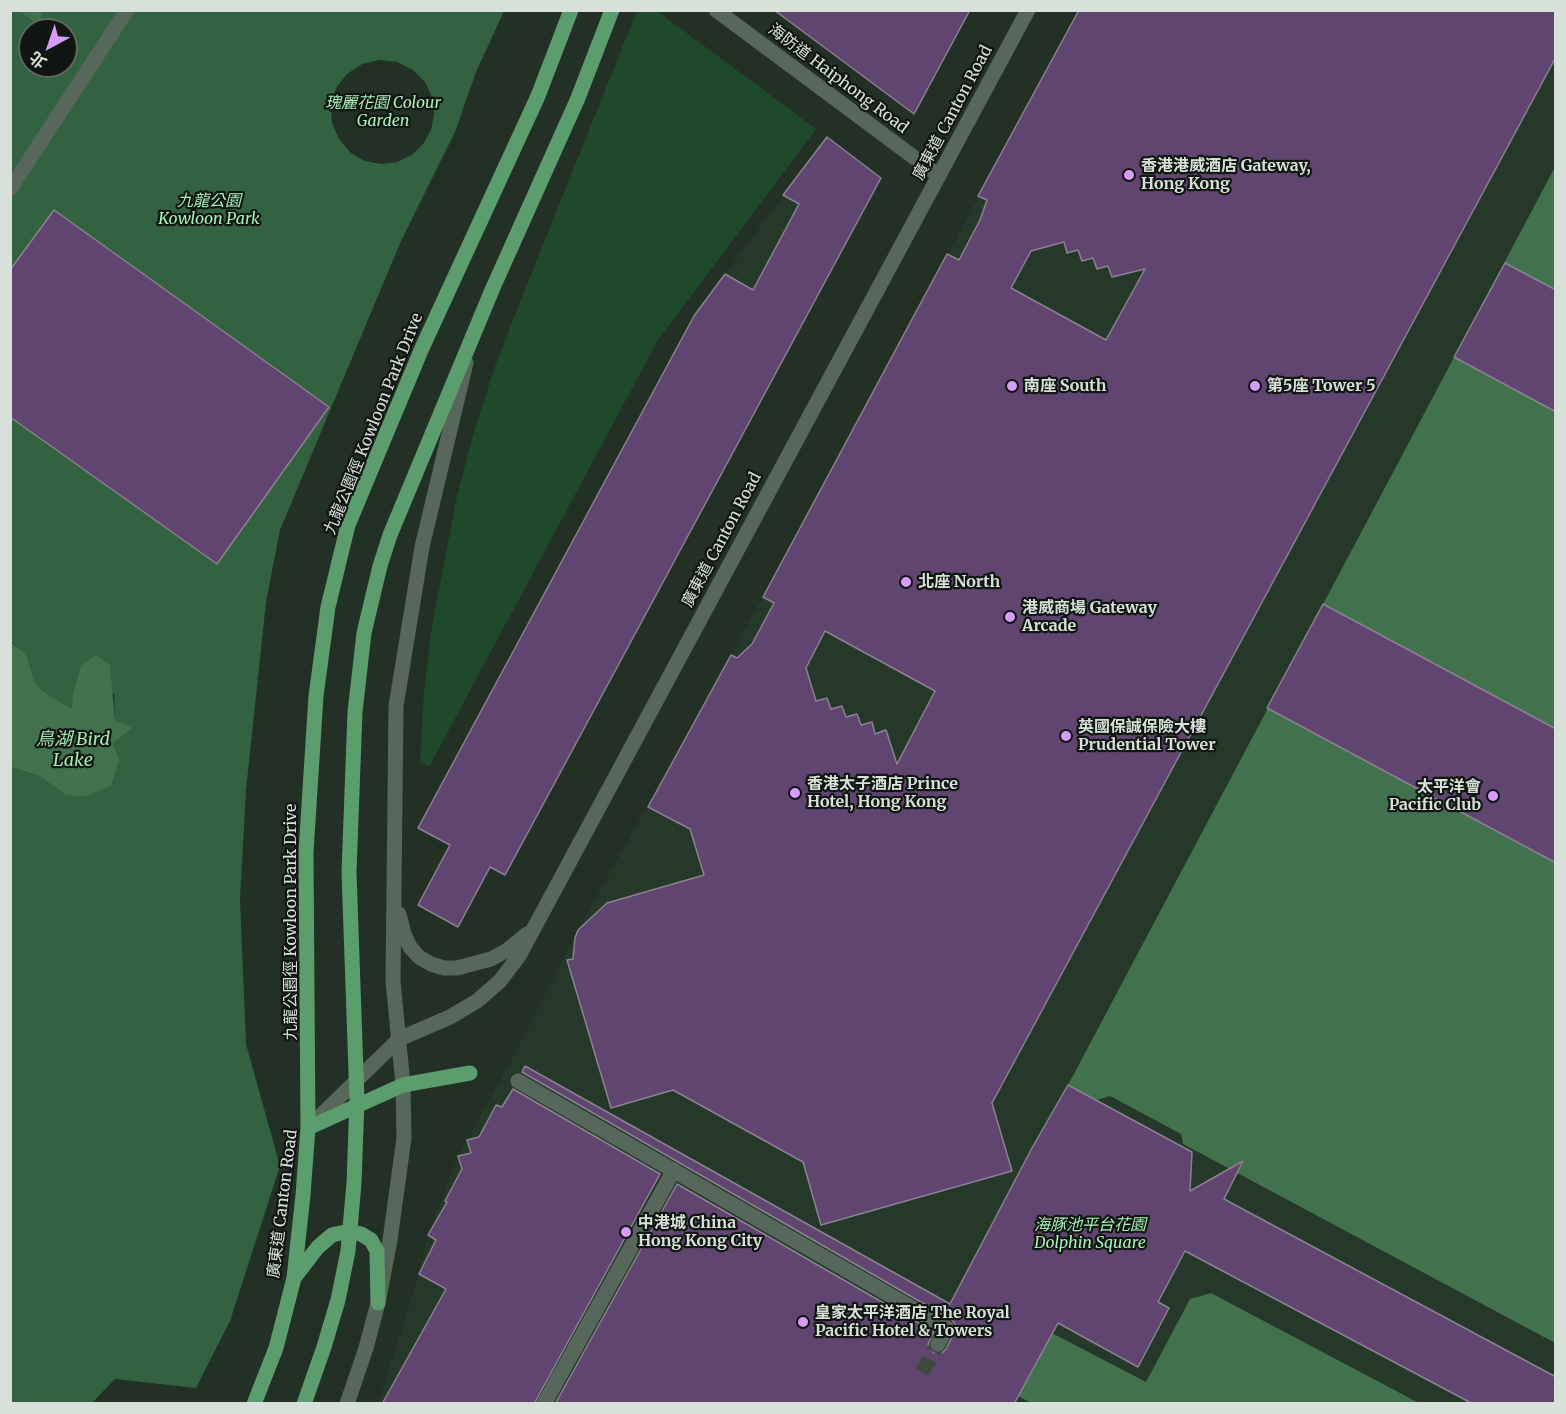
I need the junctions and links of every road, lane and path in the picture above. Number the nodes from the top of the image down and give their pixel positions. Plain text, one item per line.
1 (127, 10) edge
2 (571, 10) edge
3 (612, 10) edge
4 (716, 10) edge
5 (1028, 10) edge
6 (939, 176) junction
7 (10, 189) edge
8 (471, 343) junction
9 (394, 897) junction
10 (534, 928) junction
11 (399, 1039) junction
12 (470, 1073) dead end
13 (518, 1081) dead end
14 (403, 1085) junction
15 (308, 1128) junction
16 (674, 1170) junction
17 (294, 1278) junction
18 (378, 1303) junction
19 (938, 1344) tunnel mouth
20 (254, 1404) edge
21 (304, 1404) edge
22 (347, 1404) edge
23 (544, 1404) edge

1 - 7 main road
2 - 15 main road, 九龍公園徑 Kowloon Park Drive
3 - 8 main road
4 - 6 main road, 海防道 Haiphong Road
5 - 6 main road, 廣東道 Canton Road
6 - 10 main road, 廣東道 Canton Road
8 - 9 main road
8 - 21 main road
9 - 10 main road
9 - 11 main road
10 - 11 main road, 廣東道 Canton Road
11 - 14 main road
11 - 15 main road, 廣東道 Canton Road
12 - 14 main road
13 - 16 main road
14 - 15 main road
14 - 18 main road
15 - 17 main road, 廣東道 Canton Road
16 - 19 main road
16 - 23 main road
17 - 18 main road
17 - 20 main road, 廣東道 Canton Road
18 - 22 main road

